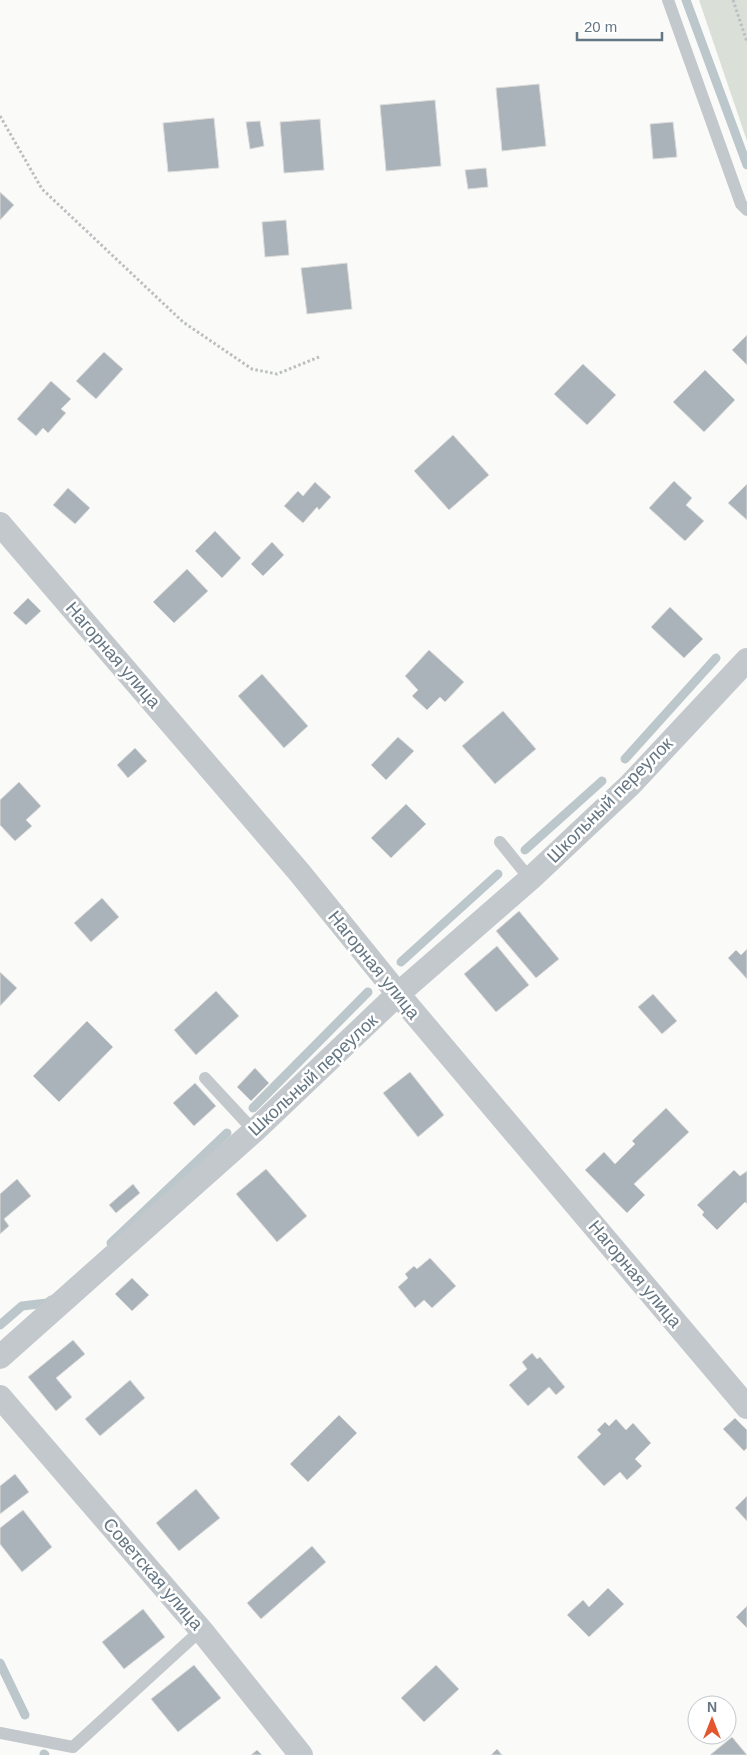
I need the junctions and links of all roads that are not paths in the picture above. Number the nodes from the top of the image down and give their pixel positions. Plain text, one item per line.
1 (668, 0) edge
2 (747, 210) edge
3 (0, 524) edge
4 (747, 660) edge
5 (500, 842) dead end
6 (530, 879) junction
7 (398, 994) junction
8 (206, 1078) dead end
9 (254, 1131) junction
10 (0, 1357) edge
11 (0, 1397) edge
12 (747, 1407) edge
13 (201, 1630) junction
14 (0, 1733) edge
15 (73, 1751) edge
16 (301, 1755) edge

1 - 2 lane
3 - 7 street, Нагорная улица
4 - 6 street, Школьный переулок
5 - 6 lane
6 - 7 street, Школьный переулок
7 - 9 street, Школьный переулок
7 - 12 street, Нагорная улица
8 - 9 lane
9 - 10 street, Школьный переулок
11 - 13 street, Советская улица
13 - 15 lane
13 - 16 street, Советская улица
14 - 15 lane

